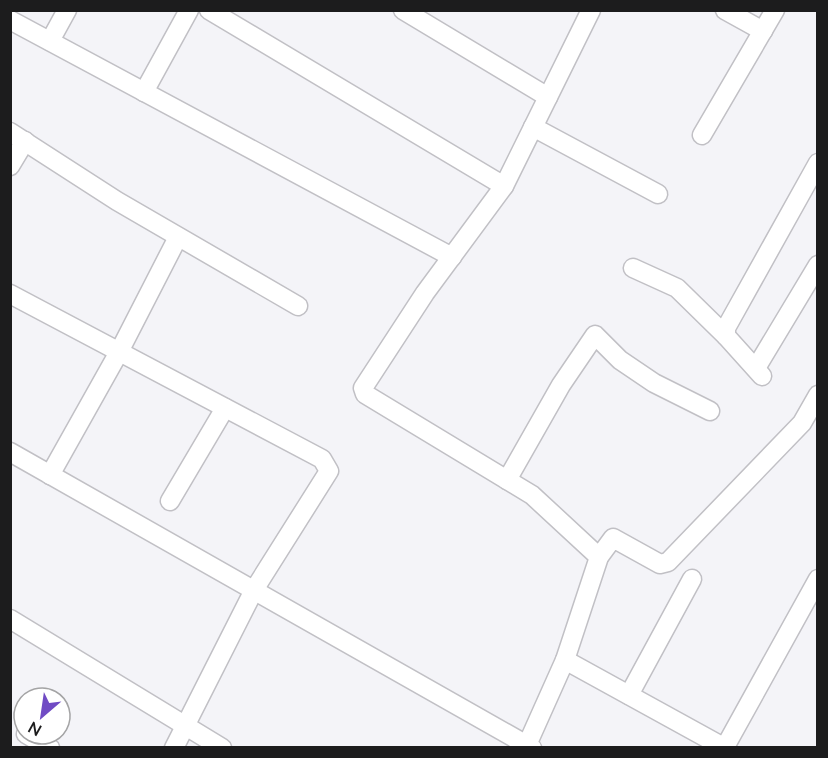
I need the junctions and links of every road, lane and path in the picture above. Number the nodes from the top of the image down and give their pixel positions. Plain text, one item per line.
1 (67, 10) edge
2 (189, 10) edge
3 (209, 10) edge
4 (403, 10) edge
5 (591, 10) edge
6 (725, 10) edge
7 (775, 10) edge
8 (10, 20) edge
9 (763, 31) junction
10 (50, 41) junction
11 (144, 92) junction
12 (548, 97) junction
13 (533, 127) junction
14 (702, 135) dead end
15 (18, 137) edge
16 (818, 163) edge
17 (10, 166) edge
18 (504, 186) junction
19 (658, 194) dead end
20 (178, 237) junction
21 (452, 257) junction
22 (818, 265) edge
23 (633, 267) dead end
24 (10, 294) edge
25 (298, 306) dead end
26 (726, 336) junction
27 (119, 352) junction
28 (818, 395) edge
29 (225, 408) junction
30 (710, 411) dead end
31 (10, 452) edge
32 (50, 475) junction
33 (507, 480) junction
34 (170, 501) dead end
35 (599, 557) junction
36 (692, 579) dead end
37 (818, 579) edge
38 (254, 590) junction
39 (10, 619) edge
40 (565, 660) junction
41 (629, 695) junction
42 (185, 727) junction
43 (529, 746) edge
44 (174, 747) edge
45 (222, 747) edge
46 (725, 747) edge

1 - 10 street
2 - 11 street
3 - 18 street
4 - 12 street
5 - 12 street
6 - 9 street
7 - 9 street
8 - 10 street
9 - 14 street
10 - 11 street
11 - 21 street
12 - 13 street
13 - 18 street
13 - 19 street
15 - 17 street
15 - 20 street
16 - 26 street
18 - 21 street
20 - 25 street
20 - 27 street
21 - 33 street
22 - 26 street
23 - 26 street
24 - 27 street
27 - 29 street
27 - 32 street
28 - 35 street
29 - 34 street
29 - 38 street
30 - 33 street
31 - 32 street
32 - 38 street
33 - 35 street
35 - 40 street
36 - 41 street
37 - 46 street
38 - 42 street
38 - 43 street
39 - 42 street
40 - 41 street
40 - 43 street
41 - 46 street
42 - 44 street
42 - 45 street

